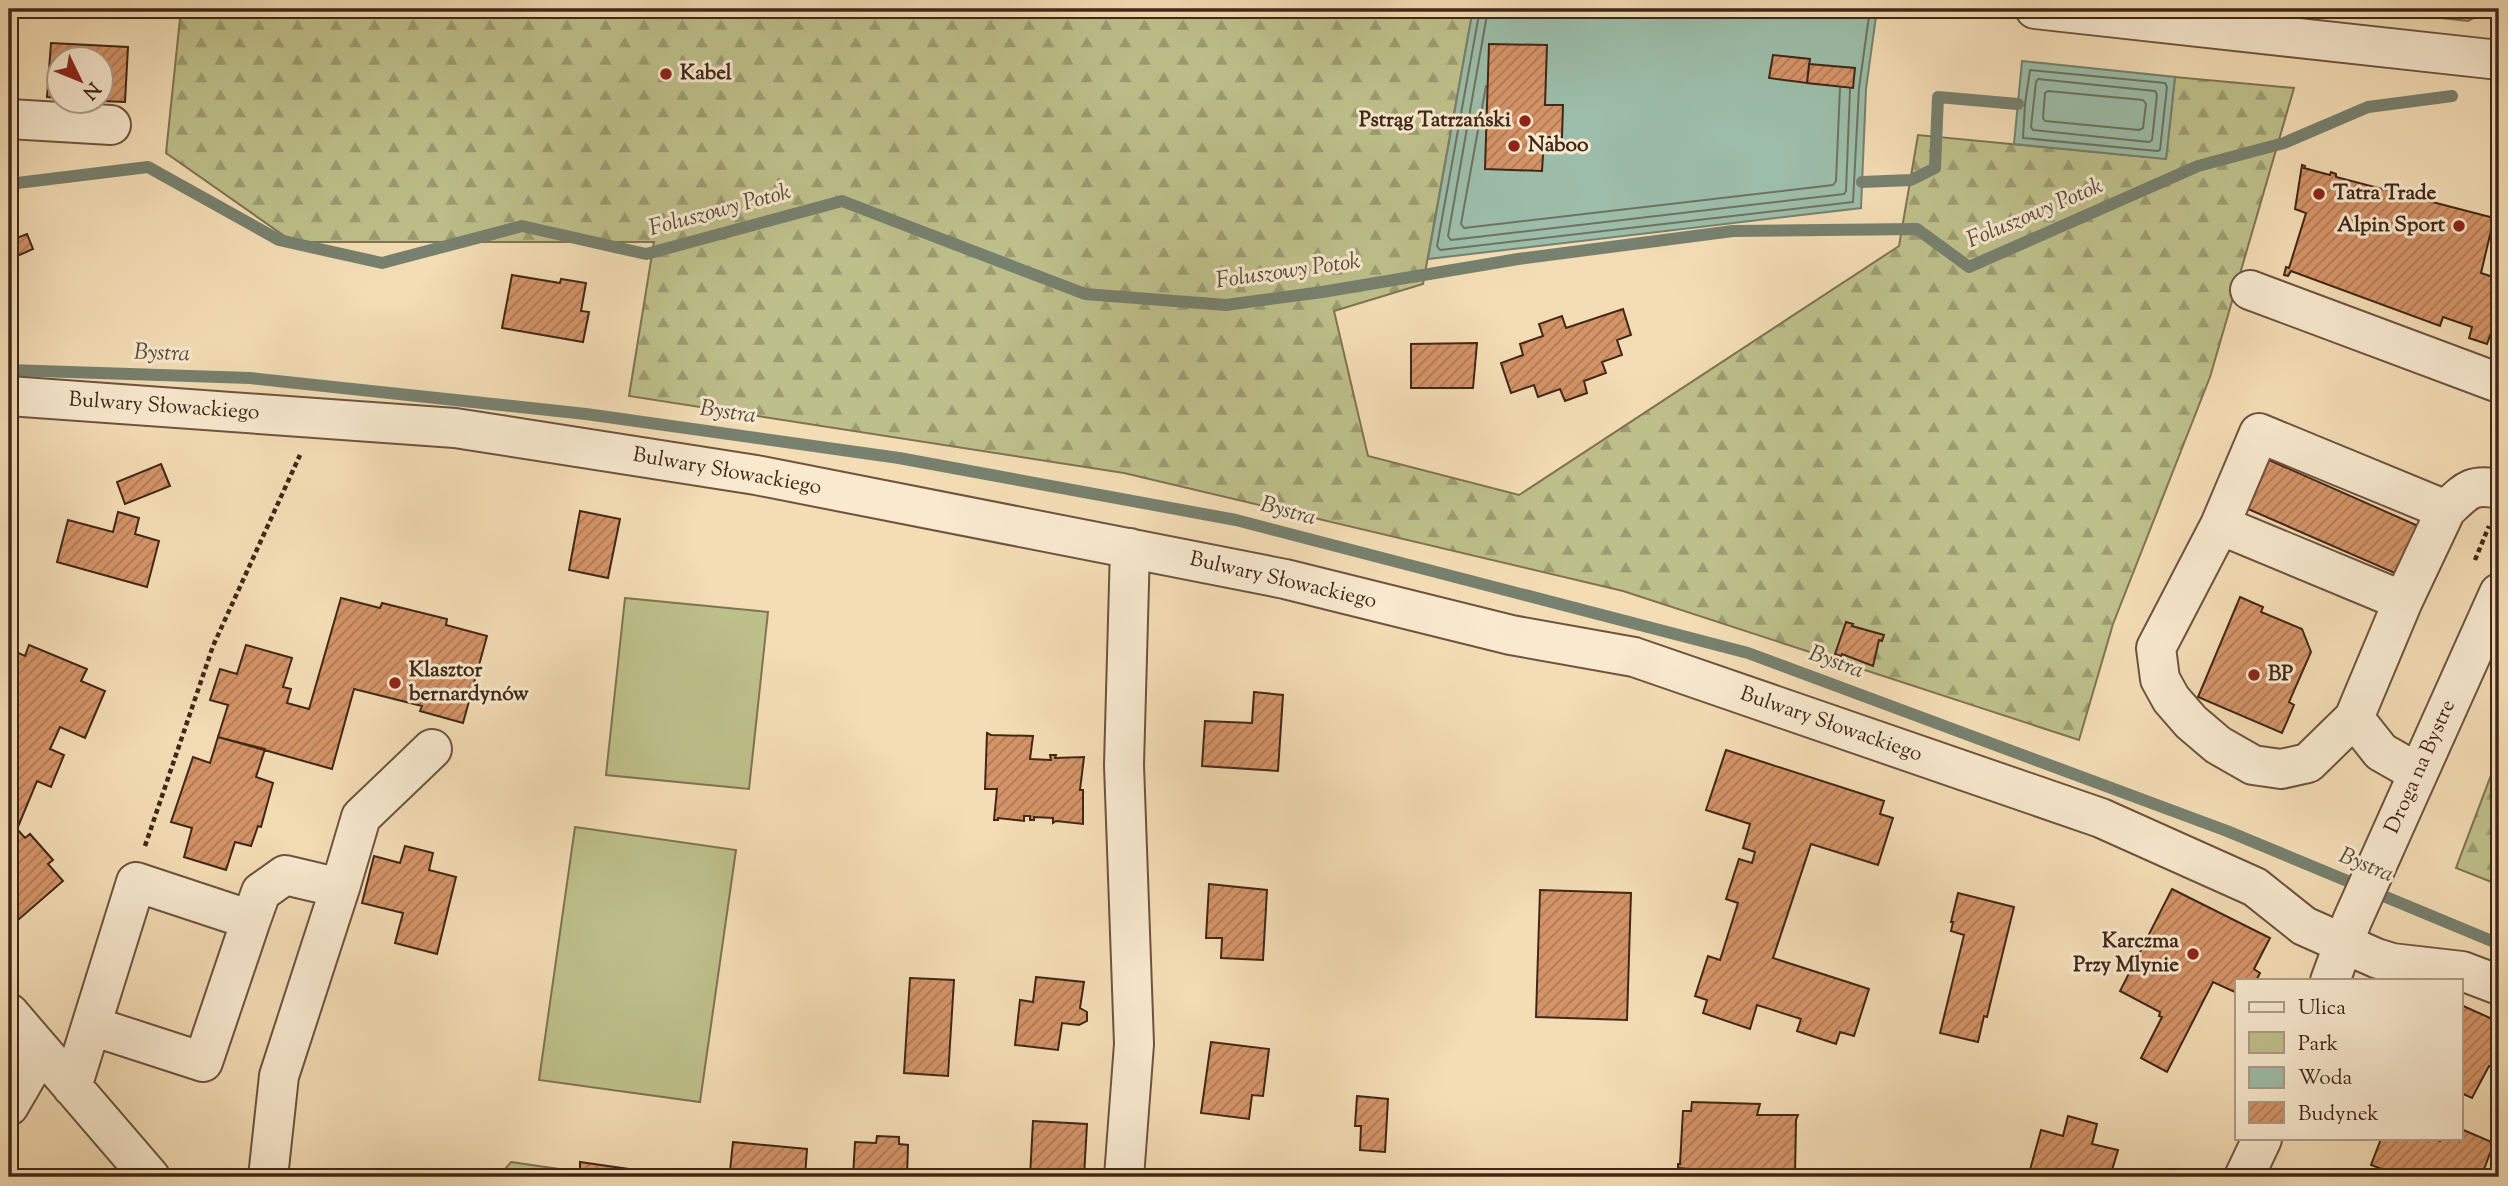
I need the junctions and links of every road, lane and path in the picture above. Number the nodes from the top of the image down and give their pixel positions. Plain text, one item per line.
1 (2035, 9) edge
2 (2499, 60) edge
3 (9, 119) edge
4 (111, 125) dead end
5 (2250, 290) dead end
6 (2499, 383) edge
7 (9, 396) edge
8 (312, 417) junction
9 (2499, 489) edge
10 (2446, 510) junction
11 (2220, 525) junction
12 (1130, 548) junction
13 (2499, 593) edge
14 (2403, 601) junction
15 (2354, 718) junction
16 (432, 749) dead end
17 (2418, 773) junction
18 (136, 882) junction
19 (340, 888) junction
20 (251, 920) junction
21 (2348, 933) junction
22 (2331, 979) edge
23 (2499, 985) edge
24 (9, 1013) edge
25 (92, 1026) junction
26 (41, 1051) junction
27 (72, 1087) junction
28 (9, 1106) edge
29 (2262, 1140) edge
30 (150, 1177) edge
31 (268, 1177) edge
32 (1124, 1177) edge
33 (2244, 1177) edge

1 - 2 street
3 - 4 street
5 - 6 street
7 - 8 street, Bulwary Słowackiego
8 - 12 street, Bulwary Słowackiego
8 - 18 path
9 - 10 street
10 - 11 street
10 - 14 street
11 - 14 street
11 - 15 street
12 - 21 street, Bulwary Słowackiego
12 - 32 street
13 - 17 street, Droga na Bystre
14 - 15 street
15 - 17 street
16 - 19 street
17 - 21 street, Droga na Bystre
18 - 20 street
18 - 25 street
19 - 20 street
19 - 31 street
20 - 25 street
21 - 22 street, Droga na Bystre
21 - 23 street, Bulwary Słowackiego
24 - 26 street
25 - 27 street
26 - 27 street
26 - 28 street
27 - 30 street
29 - 33 street

